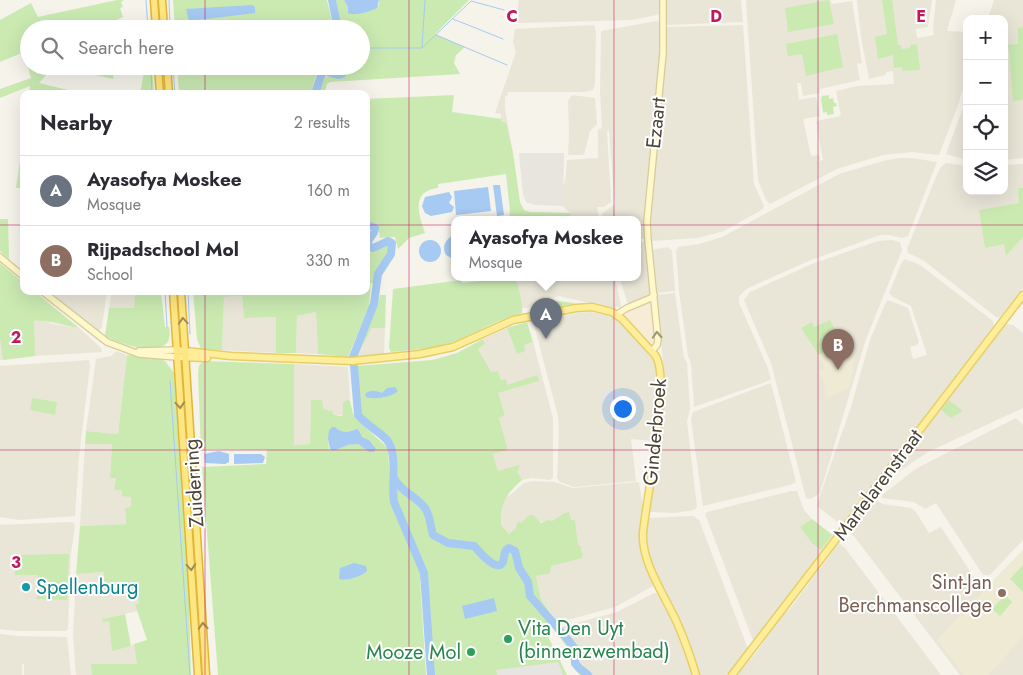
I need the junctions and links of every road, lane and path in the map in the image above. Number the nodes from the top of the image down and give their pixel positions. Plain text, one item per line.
1 (154, 0) edge
2 (162, 0) edge
3 (663, 0) edge
4 (155, 20) edge
5 (163, 20) edge
6 (159, 75) edge
7 (168, 75) edge
8 (160, 90) edge
9 (169, 90) edge
10 (649, 246) joint
11 (0, 257) edge
12 (20, 273) edge
13 (47, 295) edge
14 (173, 295) edge
15 (181, 295) edge
16 (654, 295) junction
17 (1023, 295) edge
18 (616, 315) junction
19 (652, 351) junction
20 (177, 353) junction
21 (186, 354) junction
22 (198, 675) edge
23 (206, 675) edge
24 (696, 675) edge
25 (732, 675) edge

1 - 4 highway
2 - 5 highway
3 - 10 main road, Ezaart
6 - 8 highway
7 - 9 highway
10 - 16 main road, Ginderbroek
11 - 12 main road
13 - 20 main road
14 - 20 highway, Zuiderring
21 -> 15 highway, Zuiderring
16 - 18 main road
19 -> 16 main road, Ginderbroek
17 - 25 main road, Martelarenstraat
18 - 19 main road, Ginderbroek
18 - 21 main road
19 - 24 main road, Ginderbroek
20 - 21 main road
20 -> 22 highway, Zuiderring
23 -> 21 highway, Zuiderring

